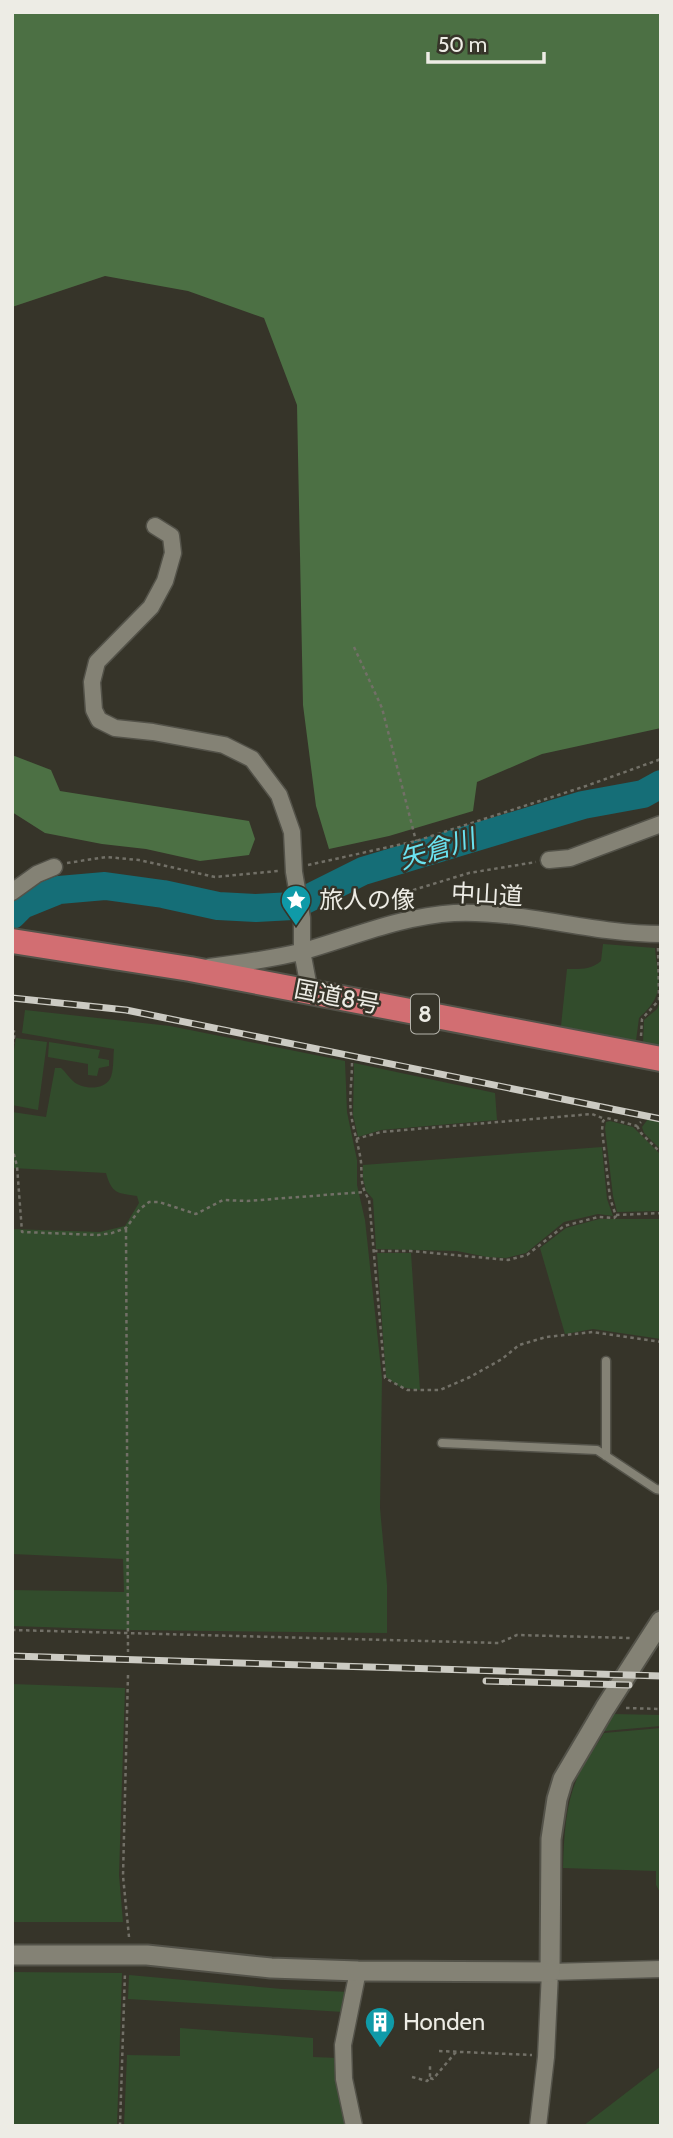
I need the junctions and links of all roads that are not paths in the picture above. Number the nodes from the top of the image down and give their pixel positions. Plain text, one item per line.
1 (155, 526) dead end
2 (661, 824) edge
3 (550, 860) road end
4 (54, 867) road end
5 (12, 892) edge
6 (659, 934) edge
7 (23, 942) edge
8 (302, 951) junction
9 (267, 960) junction
10 (190, 970) junction
11 (254, 982) junction
12 (310, 993) junction
13 (651, 1057) edge
14 (606, 1361) dead end
15 (442, 1443) dead end
16 (606, 1456) junction
17 (661, 1490) edge
18 (661, 1621) edge
19 (12, 1955) edge
20 (661, 1969) edge
21 (358, 1971) junction
22 (550, 1972) junction
23 (354, 2126) edge
24 (538, 2126) edge

1 - 8 street
2 - 3 street
4 - 5 street
6 - 8 street, 中山道
7 - 10 highway, 国道8号 / 8
8 - 9 street, 中山道
8 - 12 street
9 - 10 street, 中山道
9 - 11 street
10 - 11 highway, 国道8号 / 8
11 - 12 highway, 国道8号 / 8
12 - 13 highway, 国道8号 / 8
14 - 16 lane
15 - 16 lane
16 - 17 lane
18 - 22 street
19 - 21 street
20 - 22 street
21 - 22 street
21 - 23 street
22 - 24 street

